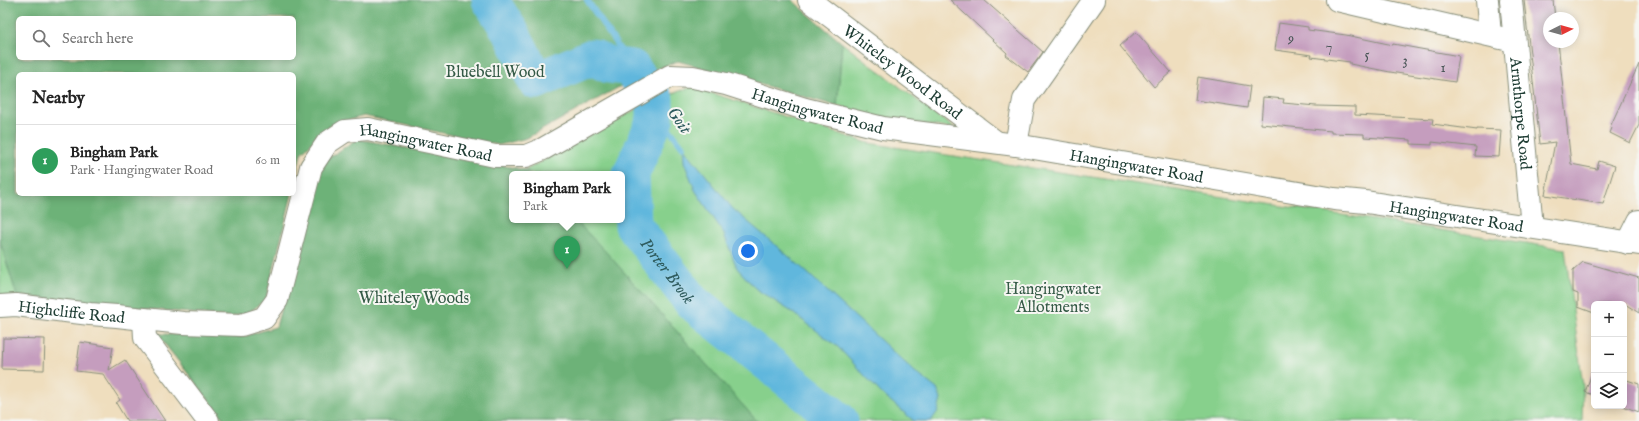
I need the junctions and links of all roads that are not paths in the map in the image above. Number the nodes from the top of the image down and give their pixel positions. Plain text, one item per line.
1 (809, 0) edge
2 (1094, 0) edge
3 (1337, 0) edge
4 (1487, 0) edge
5 (1511, 0) edge
6 (1490, 35) junction
7 (1514, 41) junction
8 (1007, 144) junction
9 (1639, 221) edge
10 (1532, 227) junction
11 (1634, 244) edge
12 (0, 306) edge
13 (144, 319) junction
14 (208, 421) edge

1 - 8 street, Whiteley Wood Road
2 - 8 street
3 - 6 street
4 - 6 street
5 - 7 street, Armthorpe Road
6 - 7 street
7 - 10 street, Armthorpe Road
8 - 10 street, Hangingwater Road
8 - 13 street, Hangingwater Road
9 - 11 street
10 - 11 street, Hangingwater Road
12 - 13 street, Highcliffe Road
13 - 14 street

